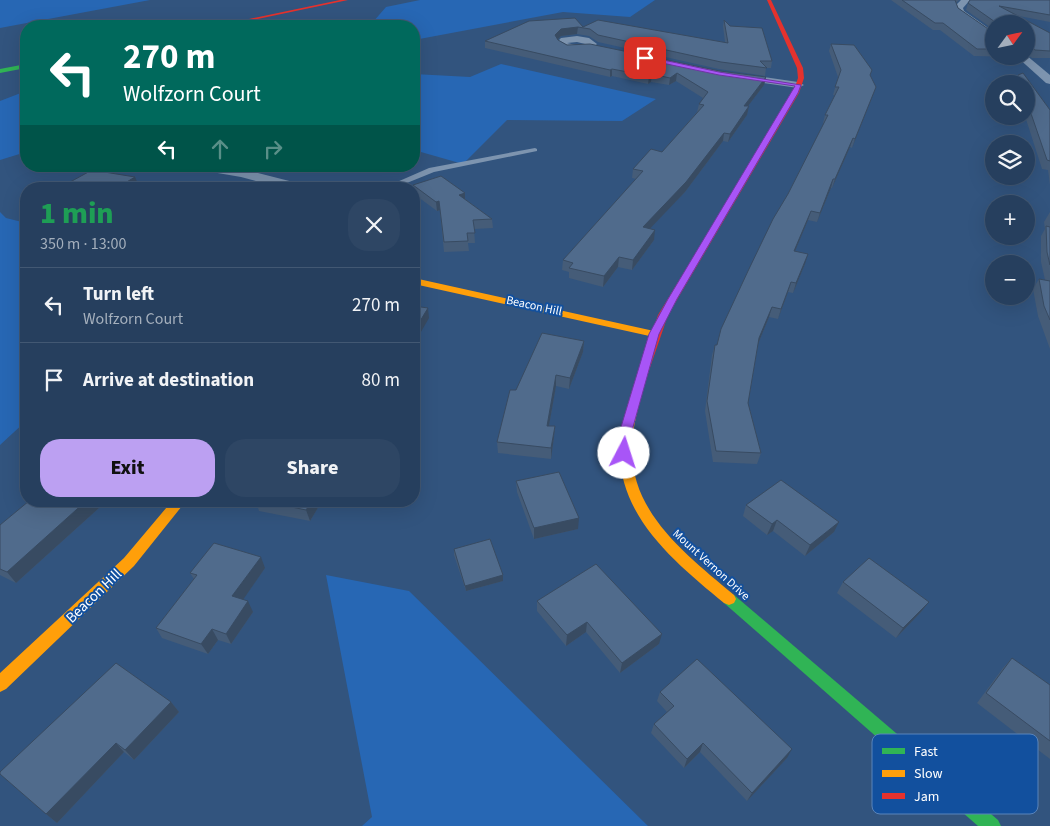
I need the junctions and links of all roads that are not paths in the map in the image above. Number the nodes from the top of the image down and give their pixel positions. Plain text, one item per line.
1 (346, 0) edge
2 (769, 0) edge
3 (966, 0) edge
4 (248, 20) edge
5 (985, 31) edge
6 (1031, 65) edge
7 (20, 67) edge
8 (0, 71) edge
9 (726, 75) edge
10 (1050, 81) edge
11 (798, 85) junction
12 (536, 150) dead end
13 (236, 172) edge
14 (277, 182) edge
15 (402, 182) edge
16 (420, 281) edge
17 (654, 334) junction
18 (175, 507) edge
19 (0, 684) edge
20 (885, 734) edge
21 (978, 814) edge
22 (992, 826) edge

1 - 4 street
2 - 11 street, Mount Vernon Drive
3 - 5 street
6 - 10 street
7 - 8 street
9 - 11 street
11 - 17 street, Mount Vernon Drive
12 - 15 lane
13 - 14 street
16 - 17 street, Beacon Hill
17 - 20 street, Mount Vernon Drive
18 - 19 street, Beacon Hill
21 - 22 street, Mount Vernon Drive

